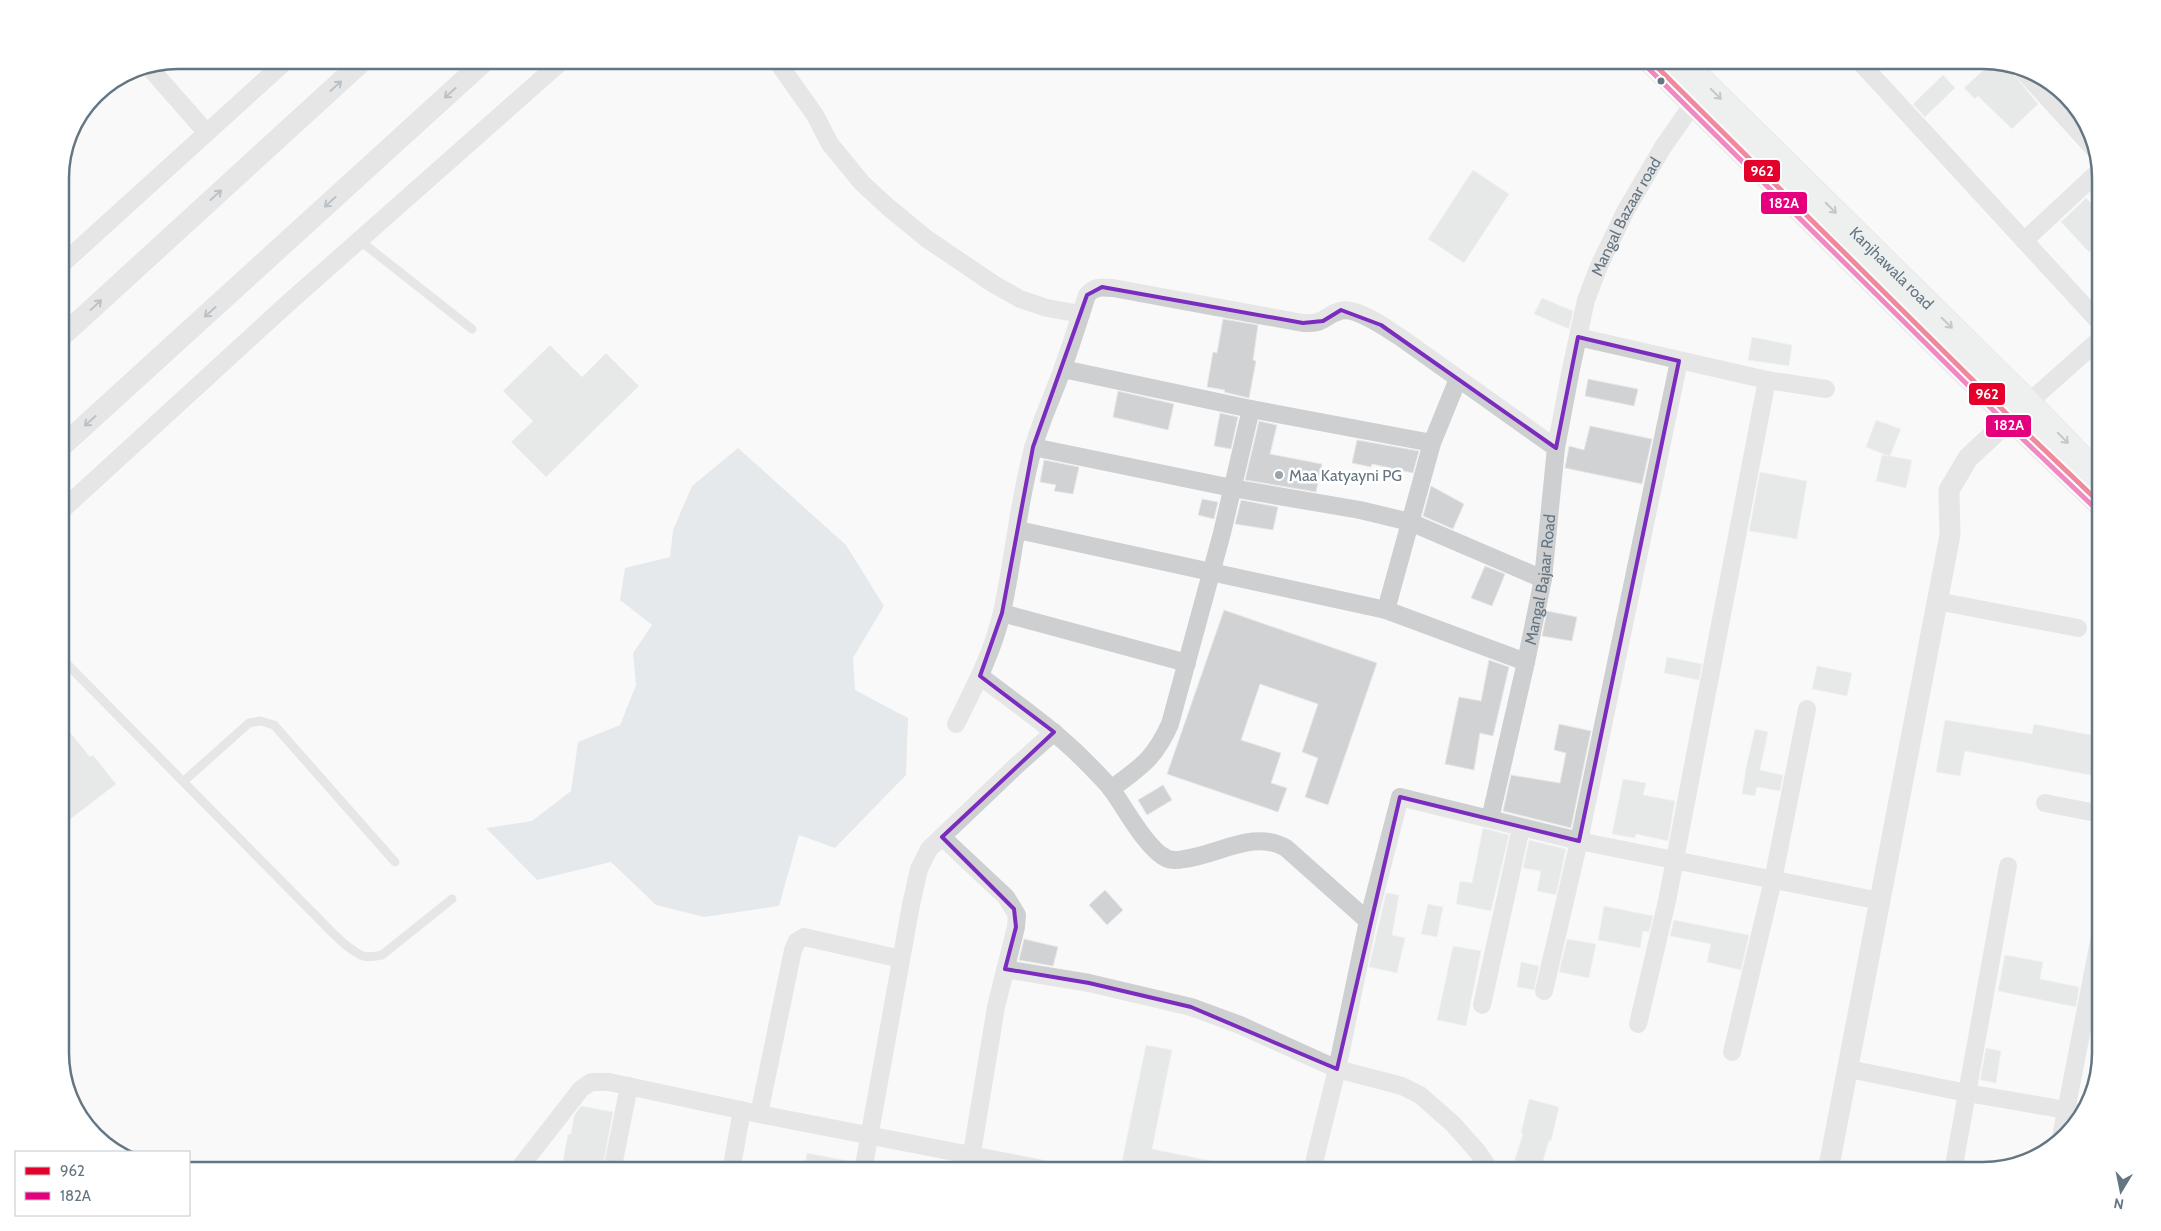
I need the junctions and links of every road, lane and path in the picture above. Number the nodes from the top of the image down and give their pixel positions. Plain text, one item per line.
1 (277, 69) edge
2 (354, 69) edge
3 (476, 69) edge
4 (552, 69) edge
5 (782, 69) edge
6 (1659, 69) edge
7 (1690, 69) edge
8 (1866, 69) edge
9 (153, 72) edge
10 (2038, 83) edge
11 (1693, 104) junction
12 (207, 132) junction
13 (2084, 137) edge
14 (2092, 177) edge
15 (358, 240) junction
16 (2024, 241) junction
17 (69, 258) edge
18 (1080, 314) junction
19 (2092, 314) edge
20 (472, 329) dead end
21 (69, 330) edge
22 (1578, 337) junction
23 (2092, 346) edge
24 (1679, 360) junction
25 (1063, 369) junction
26 (1458, 379) junction
27 (1767, 380) junction
28 (1826, 389) dead end
29 (1251, 408) junction
30 (2020, 411) junction
31 (69, 440) edge
32 (1432, 443) junction
33 (1033, 447) junction
34 (1556, 448) junction
35 (2092, 471) edge
36 (1232, 488) junction
37 (2092, 494) edge
38 (69, 504) edge
39 (1410, 522) junction
40 (1018, 530) junction
41 (1211, 571) junction
42 (1543, 579) junction
43 (1938, 602) junction
44 (1386, 610) junction
45 (1002, 613) junction
46 (2078, 628) dead end
47 (1526, 662) junction
48 (1187, 663) junction
49 (69, 666) edge
50 (980, 676) junction
51 (1807, 709) dead end
52 (956, 724) dead end
53 (1054, 732) junction
54 (184, 781) junction
55 (1111, 789) junction
56 (2045, 803) dead end
57 (2092, 812) edge
58 (1490, 819) junction
59 (1521, 828) junction
60 (942, 837) junction
61 (1579, 840) junction
62 (1674, 860) junction
63 (395, 862) dead end
64 (2008, 866) dead end
65 (1773, 880) junction
66 (452, 899) dead end
67 (1880, 901) junction
68 (1368, 921) junction
69 (901, 959) junction
70 (1005, 968) junction
71 (2092, 976) edge
72 (1544, 991) dead end
73 (1482, 1005) dead end
74 (1638, 1024) dead end
75 (1732, 1052) dead end
76 (1337, 1069) junction
77 (1848, 1069) junction
78 (630, 1086) junction
79 (1967, 1093) junction
80 (2065, 1109) junction
81 (2076, 1111) edge
82 (751, 1112) junction
83 (2062, 1128) edge
84 (870, 1136) junction
85 (524, 1162) edge
86 (614, 1162) edge
87 (734, 1162) edge
88 (865, 1162) edge
89 (963, 1162) edge
90 (970, 1162) edge
91 (1314, 1162) edge
92 (1482, 1162) edge
93 (1830, 1162) edge
94 (1955, 1162) edge

1 - 12 street
21 -> 2 street
3 -> 31 street
4 - 15 street
5 - 18 street
6 - 11 main road, Kanjhawala road
7 -> 30 main road, Kanjhawala road
8 - 16 street
9 - 12 street
10 - 13 street
11 - 22 street, Mangal Bazaar road
11 - 30 main road, Kanjhawala road
12 - 17 street
14 - 16 street
15 - 20 lane
15 - 38 street
16 - 19 street
18 - 25 street
18 - 26 street
22 - 24 street
22 - 34 street, Mangal Bajaar Road
23 - 30 street
24 - 27 street
24 - 61 street
25 - 29 street
25 - 33 street
26 - 32 street
26 - 34 street
27 - 28 street
27 - 62 street
29 - 32 street
29 - 36 street
30 -> 35 main road, Kanjhawala road
30 - 37 main road, Kanjhawala road
30 - 43 street
32 - 39 street
33 - 36 street
33 - 40 street
34 - 42 street, Mangal Bajaar Road
36 - 39 street
36 - 41 street
39 - 42 street
39 - 44 street
40 - 41 street
40 - 45 street
41 - 44 street
41 - 48 street
42 - 47 street, Mangal Bajaar Road
43 - 46 street
43 - 67 street
44 - 47 street
45 - 48 street
45 - 50 street
47 - 58 street, Mangal Bajaar Road
48 - 55 street
49 - 54 lane
50 - 52 street
50 - 53 street
51 - 65 street
53 - 55 street
53 - 60 street
54 - 63 lane
54 - 66 lane
55 - 68 street
56 - 57 street
58 - 59 street
58 - 68 street
59 - 61 street
59 - 73 street
60 - 69 street
60 - 70 street
61 - 62 street
61 - 72 street
62 - 65 street
62 - 74 street
64 - 79 street
65 - 67 street
65 - 75 street
67 - 77 street
68 - 76 street
69 - 82 street
69 - 84 street
70 - 76 street
70 - 90 street
71 - 80 street
76 - 91 street
76 - 92 street
77 - 79 street
77 - 93 street
78 - 82 street
78 - 85 street
78 - 86 street
79 - 80 street
79 - 94 street
80 - 81 street
80 - 83 street
82 - 84 street
82 - 87 street
84 - 88 street
84 - 89 street

